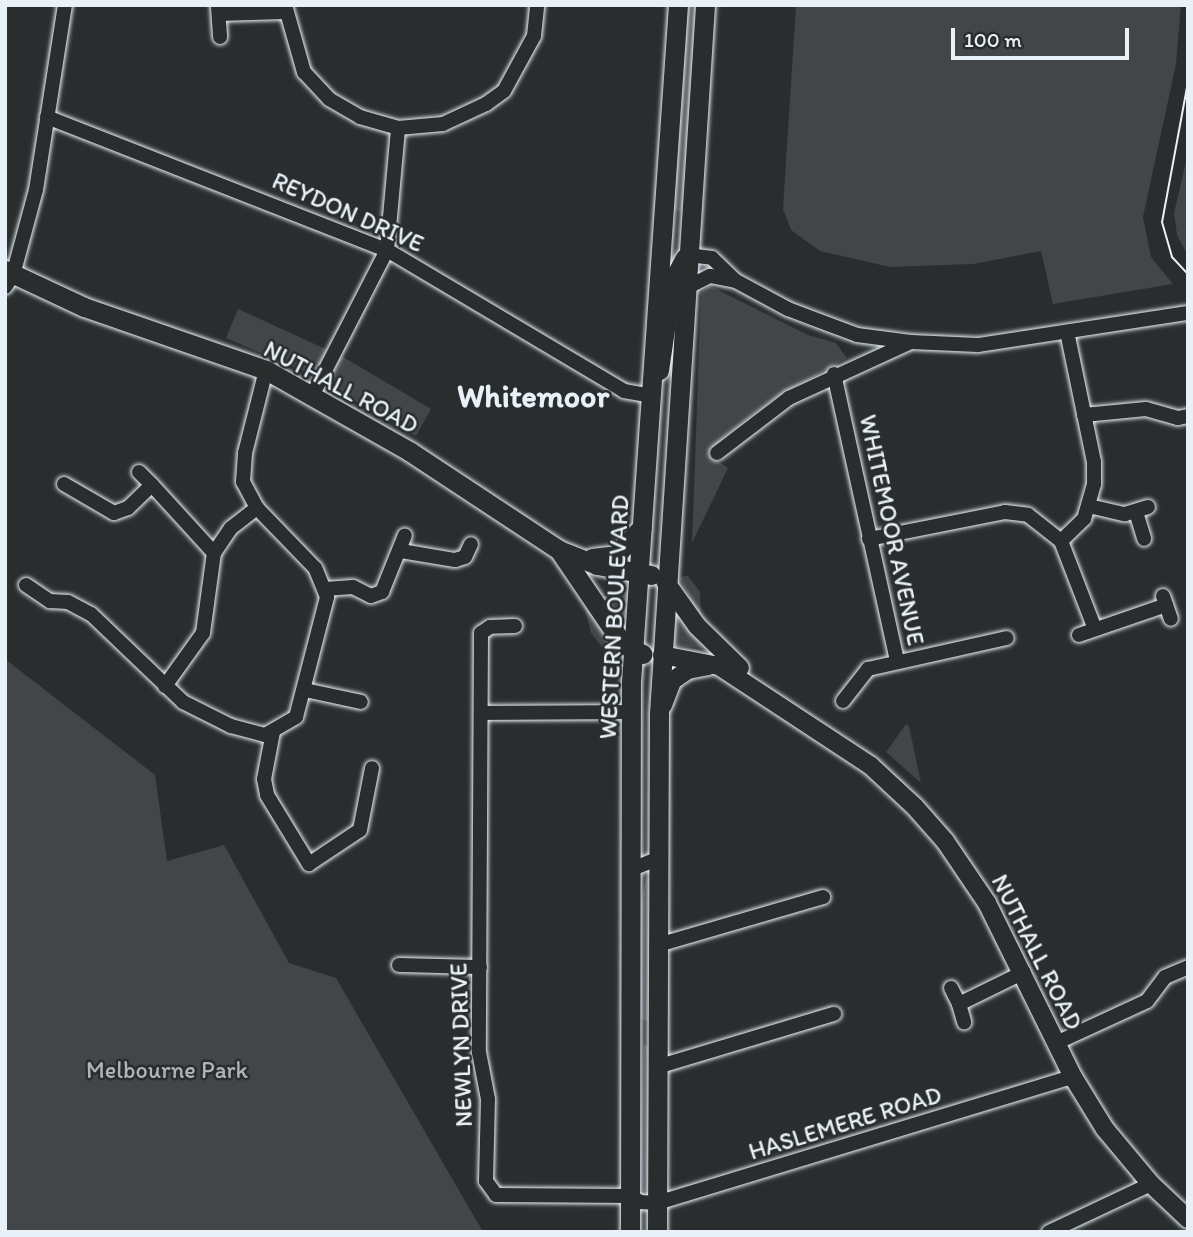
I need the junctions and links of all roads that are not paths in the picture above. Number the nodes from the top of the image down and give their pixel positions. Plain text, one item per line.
1 (65, 5) edge
2 (537, 5) edge
3 (678, 5) edge
4 (705, 5) edge
5 (285, 8) edge
6 (218, 9) edge
7 (220, 37) dead end
8 (47, 117) junction
9 (398, 128) junction
10 (387, 250) junction
11 (688, 255) junction
12 (8, 277) edge
13 (736, 281) junction
14 (686, 288) junction
15 (1188, 313) edge
16 (1067, 332) junction
17 (911, 342) junction
18 (266, 370) junction
19 (834, 374) junction
20 (313, 394) junction
21 (652, 396) junction
22 (1084, 415) junction
23 (1188, 416) edge
24 (717, 453) dead end
25 (139, 472) dead end
26 (64, 484) dead end
27 (152, 485) junction
28 (1089, 506) junction
29 (257, 508) junction
30 (642, 527) junction
31 (405, 535) dead end
32 (869, 539) junction
33 (1144, 539) dead end
34 (1061, 541) junction
35 (471, 544) dead end
36 (401, 551) junction
37 (214, 553) junction
38 (566, 553) junction
39 (640, 570) junction
40 (665, 581) junction
41 (26, 585) dead end
42 (325, 589) junction
43 (1167, 607) dead end
44 (514, 626) dead end
45 (1095, 629) junction
46 (1079, 635) dead end
47 (1007, 638) dead end
48 (635, 653) junction
49 (662, 656) junction
50 (897, 661) junction
51 (719, 666) junction
52 (165, 686) junction
53 (305, 690) junction
54 (843, 701) dead end
55 (361, 702) dead end
56 (631, 712) junction
57 (481, 713) junction
58 (659, 713) junction
59 (817, 729) junction
60 (273, 732) junction
61 (372, 768) dead end
62 (659, 858) junction
63 (632, 869) junction
64 (823, 897) dead end
65 (658, 945) junction
66 (399, 965) dead end
67 (480, 967) junction
68 (1188, 967) edge
69 (1024, 972) junction
70 (951, 988) dead end
71 (959, 1004) junction
72 (834, 1014) dead end
73 (964, 1022) dead end
74 (631, 1035) junction
75 (657, 1035) junction
76 (1056, 1043) junction
77 (657, 1067) junction
78 (1073, 1077) junction
79 (1151, 1184) junction
80 (631, 1196) junction
81 (657, 1203) junction
82 (1188, 1219) edge
83 (630, 1232) edge
84 (656, 1232) edge
85 (1049, 1232) edge

1 - 8 street
2 - 9 street
3 - 21 highway, WESTERN BOULEVARD
4 - 11 highway, WESTERN BOULEVARD
5 - 6 street
5 - 9 street
6 - 7 street
8 - 10 street, REYDON DRIVE
8 - 12 street
9 - 10 street
10 - 20 street
10 - 21 street, REYDON DRIVE
11 - 13 street
11 - 14 highway, WESTERN BOULEVARD
11 - 21 highway
12 - 18 highway, NUTHALL ROAD
13 - 14 street
13 - 17 street
14 - 40 highway, WESTERN BOULEVARD
15 - 16 street
16 - 17 street
16 - 22 street
17 - 19 street
18 - 20 highway, NUTHALL ROAD
18 - 29 street
19 - 24 street
19 - 32 street, WHITEMOOR AVENUE
20 - 38 highway, NUTHALL ROAD
21 - 30 highway, WESTERN BOULEVARD
22 - 23 street
22 - 28 street
25 - 27 street
26 - 27 street
27 - 37 street
28 - 33 street
28 - 34 street
29 - 37 street
29 - 42 street
30 - 38 highway
30 - 39 highway, WESTERN BOULEVARD
31 - 36 street
32 - 34 street
32 - 50 street, WHITEMOOR AVENUE
34 - 45 street
35 - 36 street
36 - 42 street
37 - 52 street
38 - 39 highway, NUTHALL ROAD
38 - 48 highway, NUTHALL ROAD
39 - 40 highway, NUTHALL ROAD
39 - 48 highway, WESTERN BOULEVARD
40 - 49 highway, WESTERN BOULEVARD
40 - 59 main road, NUTHALL ROAD
41 - 52 street
42 - 53 street
43 - 45 street
44 - 57 street, NEWLYN DRIVE
45 - 46 street
47 - 50 street, WHITEMOOR AVENUE
48 - 49 highway, NUTHALL ROAD
48 - 56 highway, WESTERN BOULEVARD
49 - 51 main road, NUTHALL ROAD
49 - 58 highway, WESTERN BOULEVARD
50 - 54 street
51 - 58 main road
51 - 59 main road, NUTHALL ROAD
52 - 60 street
53 - 55 street
53 - 60 street
56 - 57 street
56 - 63 highway, WESTERN BOULEVARD
57 - 67 street, NEWLYN DRIVE
58 - 62 highway, WESTERN BOULEVARD
59 - 69 main road, NUTHALL ROAD
60 - 61 street
62 - 63 street
62 - 65 highway, WESTERN BOULEVARD
63 - 74 highway, WESTERN BOULEVARD
64 - 65 street
65 - 75 highway, WESTERN BOULEVARD
66 - 67 street
67 - 80 street, NEWLYN DRIVE
68 - 76 street
69 - 71 street
69 - 76 main road, NUTHALL ROAD
70 - 71 street
71 - 73 street
72 - 77 street
74 - 75 highway
74 - 80 highway, WESTERN BOULEVARD
75 - 77 highway, WESTERN BOULEVARD
76 - 78 main road, NUTHALL ROAD
77 - 81 highway, WESTERN BOULEVARD
78 - 79 main road, NUTHALL ROAD
78 - 81 street, HASLEMERE ROAD
79 - 82 main road, NUTHALL ROAD
79 - 85 street
80 - 81 street
80 - 83 highway, WESTERN BOULEVARD
81 - 84 highway, WESTERN BOULEVARD

